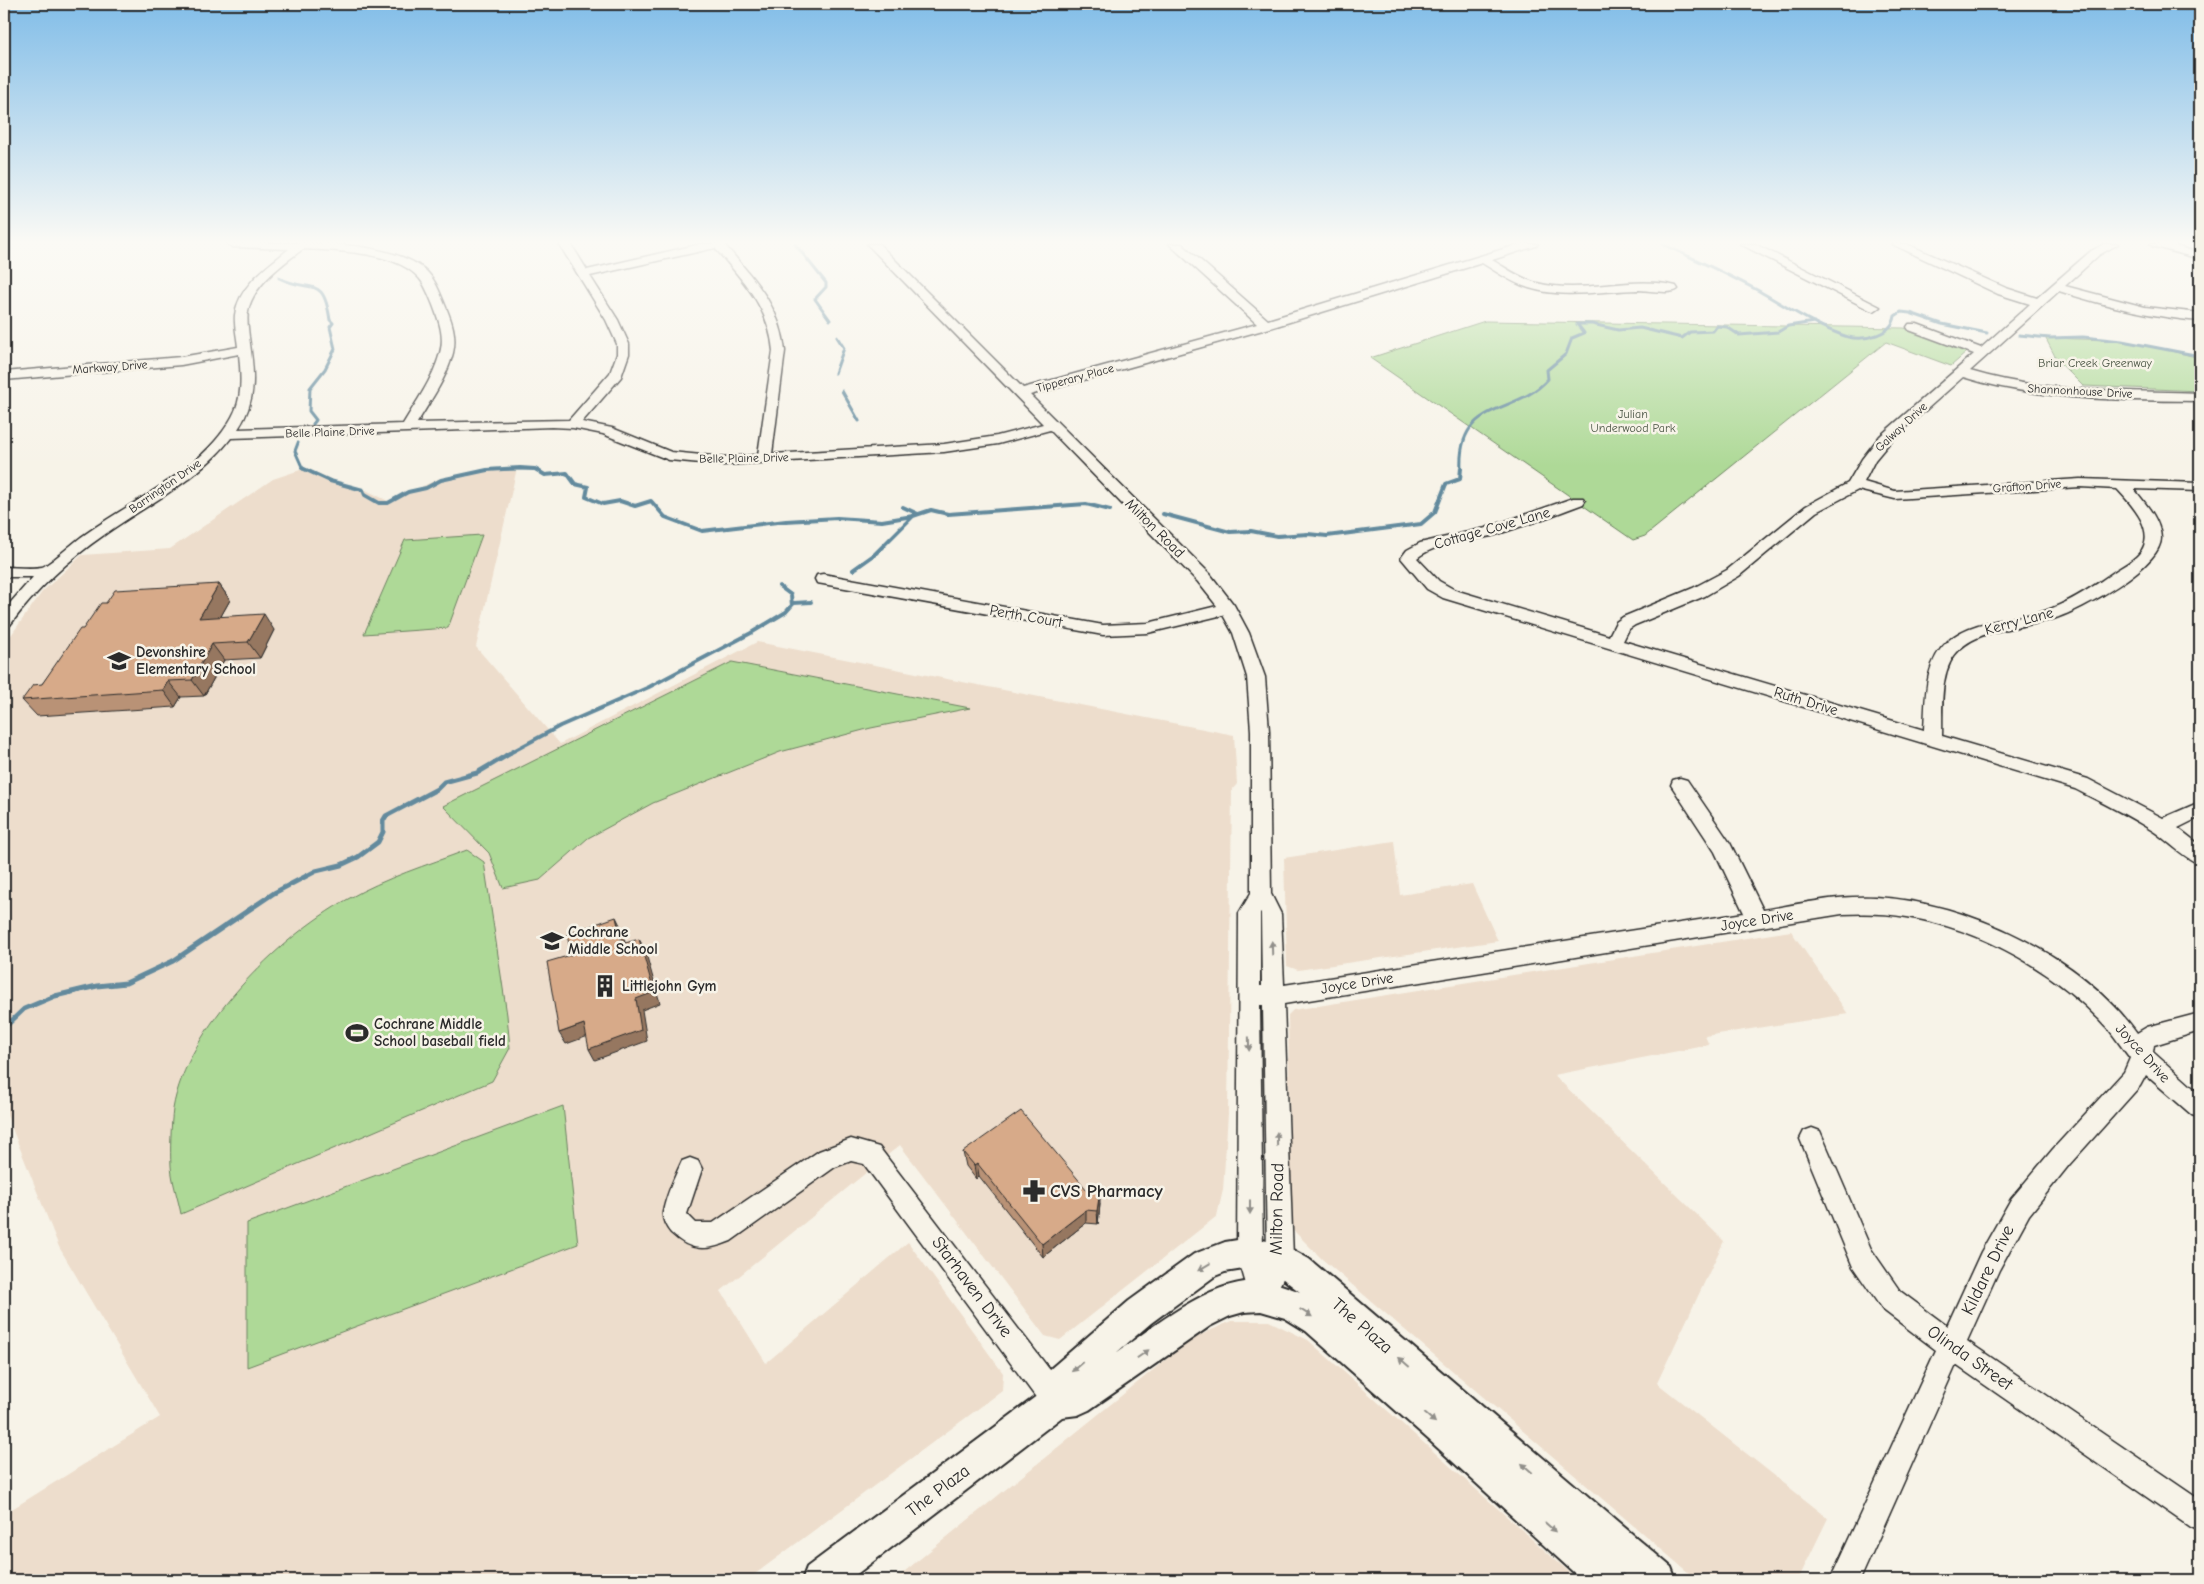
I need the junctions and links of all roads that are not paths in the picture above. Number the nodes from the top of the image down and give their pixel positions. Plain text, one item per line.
1 (241, 318) edge
2 (444, 318) edge
3 (609, 318) edge
4 (772, 318) edge
5 (947, 318) edge
6 (1258, 318) edge
7 (1289, 318) edge
8 (2022, 318) edge
9 (1266, 325) junction
10 (1914, 327) dead end
11 (245, 349) junction
12 (1983, 353) junction
13 (1961, 372) junction
14 (4, 376) edge
15 (1021, 393) junction
16 (2200, 397) edge
17 (573, 424) junction
18 (1054, 425) junction
19 (407, 428) junction
20 (227, 434) junction
21 (764, 459) junction
22 (1856, 484) junction
23 (2121, 484) junction
24 (2200, 487) edge
25 (1578, 502) dead end
26 (1409, 558) joint
27 (4, 572) edge
28 (46, 572) junction
29 (823, 579) dead end
30 (1228, 609) junction
31 (4, 621) edge
32 (1614, 644) junction
33 (1933, 739) junction
34 (1680, 785) dead end
35 (2200, 809) edge
36 (2162, 827) junction
37 (2200, 856) edge
38 (1261, 894) junction
39 (1757, 920) junction
40 (1249, 995) junction
41 (1274, 996) junction
42 (2200, 1022) edge
43 (2142, 1056) junction
44 (2200, 1108) edge
45 (1812, 1139) dead end
46 (690, 1169) dead end
47 (887, 1175) joint
48 (1265, 1255) junction
49 (1261, 1296) junction
50 (1952, 1346) junction
51 (1056, 1401) junction
52 (2200, 1517) edge
53 (820, 1580) edge
54 (1608, 1580) edge
55 (1658, 1580) edge
56 (1845, 1580) edge

1 - 11 street, Barrington Drive
2 - 19 street
3 - 17 street
4 - 21 street
5 - 15 street, Milton Road
6 - 9 street
7 - 9 street, Tipperary Place
8 - 12 street, Galway Drive
9 - 15 street, Tipperary Place
10 - 12 street
11 - 14 street, Markway Drive
11 - 20 street, Barrington Drive
12 - 13 street, Galway Drive
13 - 16 street, Shannonhouse Drive
13 - 22 street, Galway Drive
15 - 18 street, Milton Road
17 - 19 street, Belle Plaine Drive
17 - 21 street, Belle Plaine Drive
18 - 21 street, Belle Plaine Drive
18 - 30 street, Milton Road
19 - 20 street, Belle Plaine Drive
20 - 28 street, Barrington Drive
22 - 23 street, Grafton Drive
22 - 32 street
23 - 24 street, Grafton Drive
23 - 33 street, Kerry Lane
25 - 26 street, Cottage Cove Lane
26 - 32 street, Ruth Drive
27 - 28 street
28 - 31 street, Barrington Drive
29 - 30 street, Perth Court
30 - 38 street, Milton Road
32 - 33 street, Ruth Drive
33 - 36 street, Ruth Drive
34 - 39 street
35 - 36 street
36 - 37 street, Ruth Drive
38 - 40 street, Milton Road
41 -> 38 street, Milton Road
39 - 41 street, Joyce Drive
39 - 43 street, Joyce Drive
40 - 41 street, Joyce Drive
40 -> 48 street, Milton Road
48 -> 41 street, Milton Road
42 - 43 street, Kildare Drive
43 - 44 street, Joyce Drive
43 - 50 street, Kildare Drive
45 - 50 street, Olinda Street
46 - 47 street
47 - 51 street, Starhaven Drive
48 - 49 street, Milton Road
48 -> 51 main road
55 -> 48 main road, The Plaza
51 -> 49 main road, The Plaza
49 -> 54 main road, The Plaza
50 - 52 street, Olinda Street
50 - 56 street, Kildare Drive
51 - 53 main road, The Plaza

